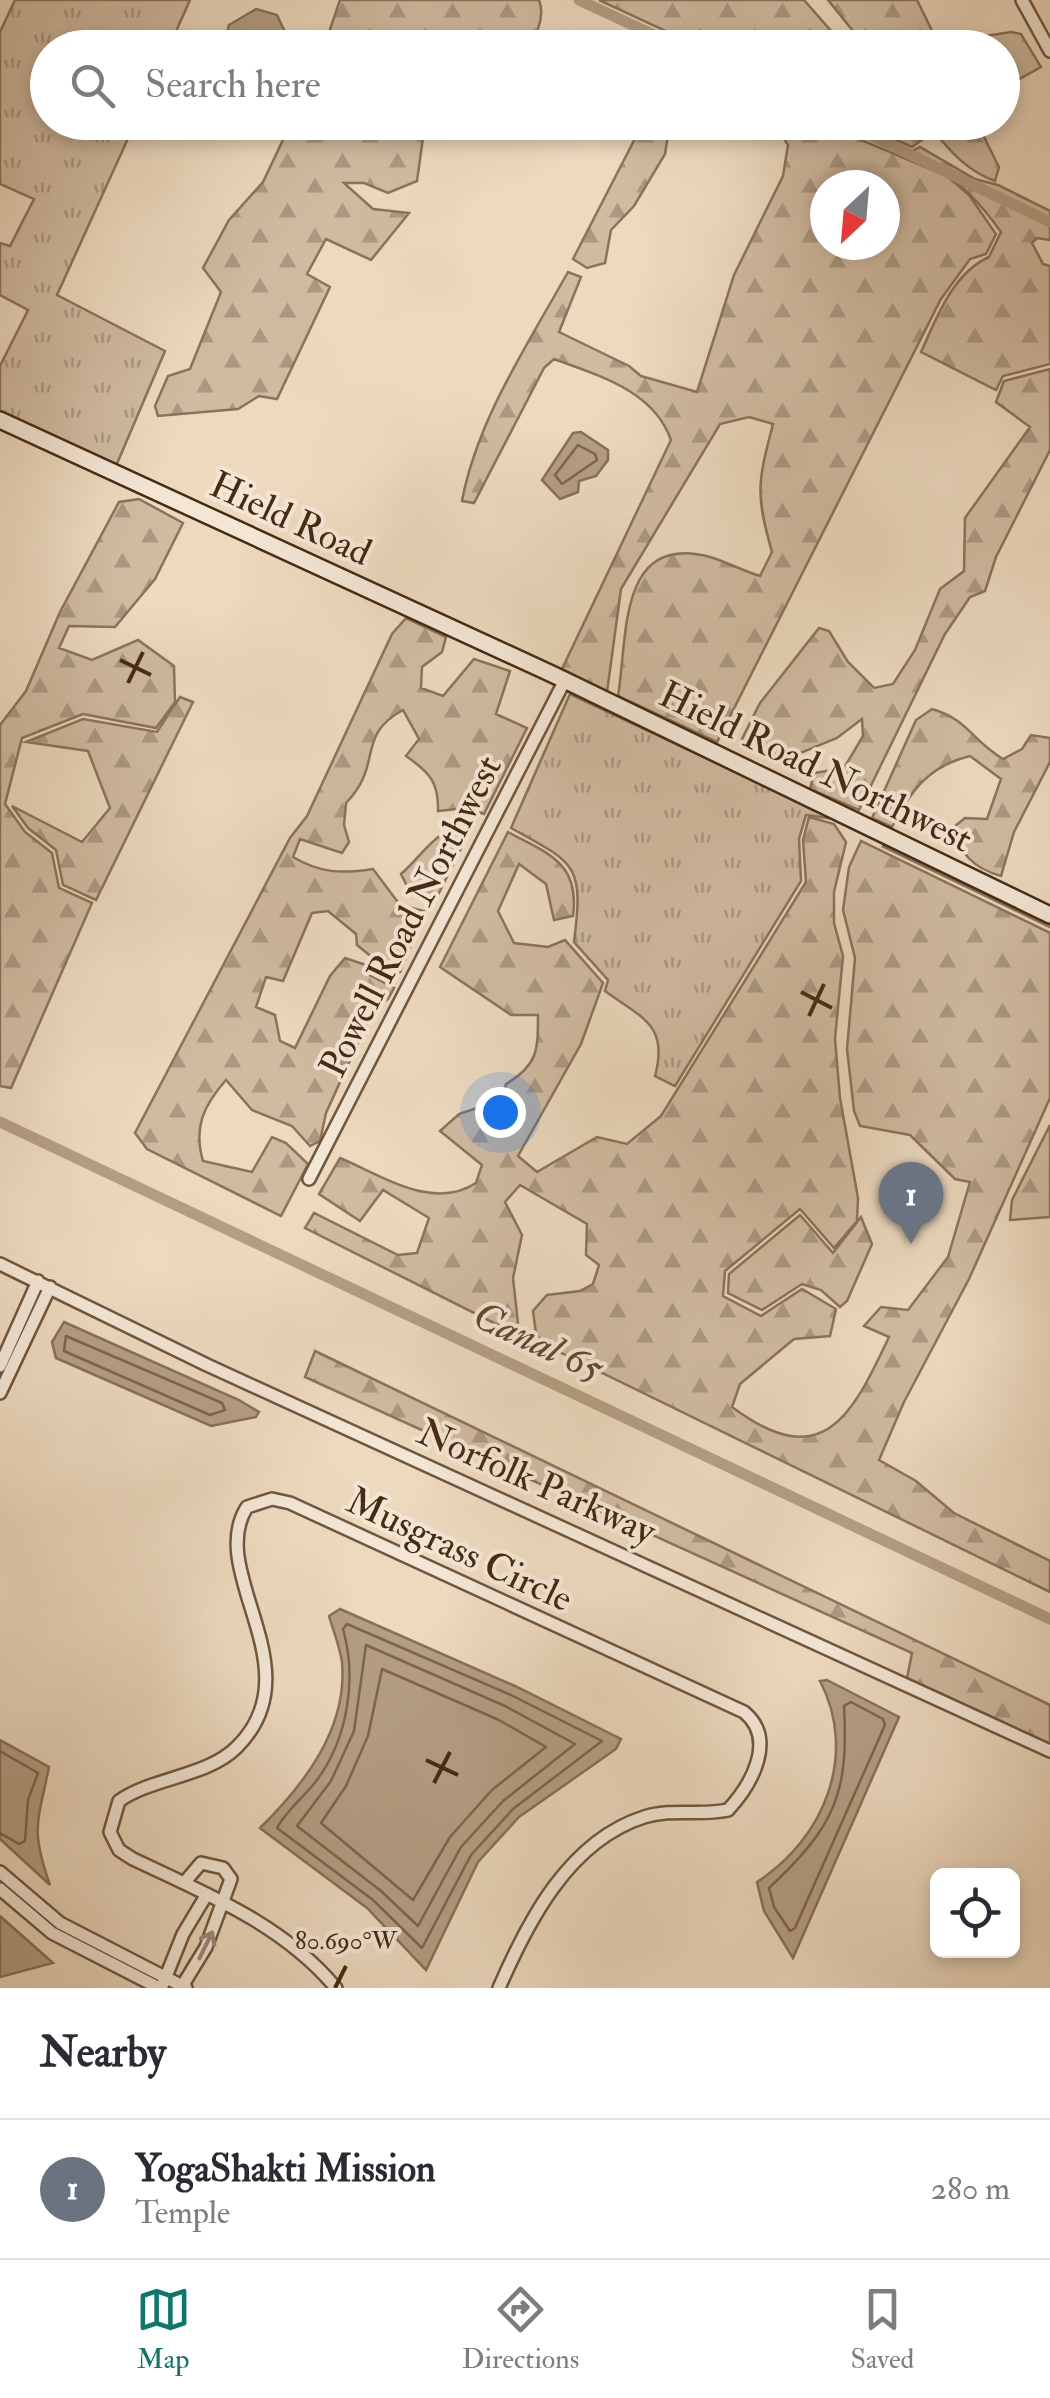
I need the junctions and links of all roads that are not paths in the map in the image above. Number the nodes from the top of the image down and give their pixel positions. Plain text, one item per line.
1 (1022, 0) edge
2 (1050, 51) edge
3 (0, 420) edge
4 (560, 677) junction
5 (1050, 915) edge
6 (309, 1179) dead end
7 (0, 1264) edge
8 (44, 1284) junction
9 (0, 1366) edge
10 (0, 1394) edge
11 (1050, 1751) edge
12 (0, 1872) edge
13 (184, 1883) junction
14 (0, 1890) edge
15 (207, 1894) junction
16 (224, 1902) junction
17 (162, 1985) edge
18 (183, 1987) edge
19 (336, 1988) edge
20 (499, 1988) edge

1 - 2 street
3 - 4 street, Hield Road
4 - 5 street, Hield Road Northwest
4 - 6 street, Powell Road Northwest
7 - 8 street, Norfolk Parkway
8 - 9 street
8 - 10 street
8 - 11 street, Norfolk Parkway
12 - 17 street
13 - 15 street, Musgrass Circle
13 - 16 street
13 - 20 street, Musgrass Circle
14 - 17 street
15 - 16 street, Musgrass Circle
15 - 17 street
18 -> 16 street
16 - 19 street, Musgrass Circle
17 - 18 street

